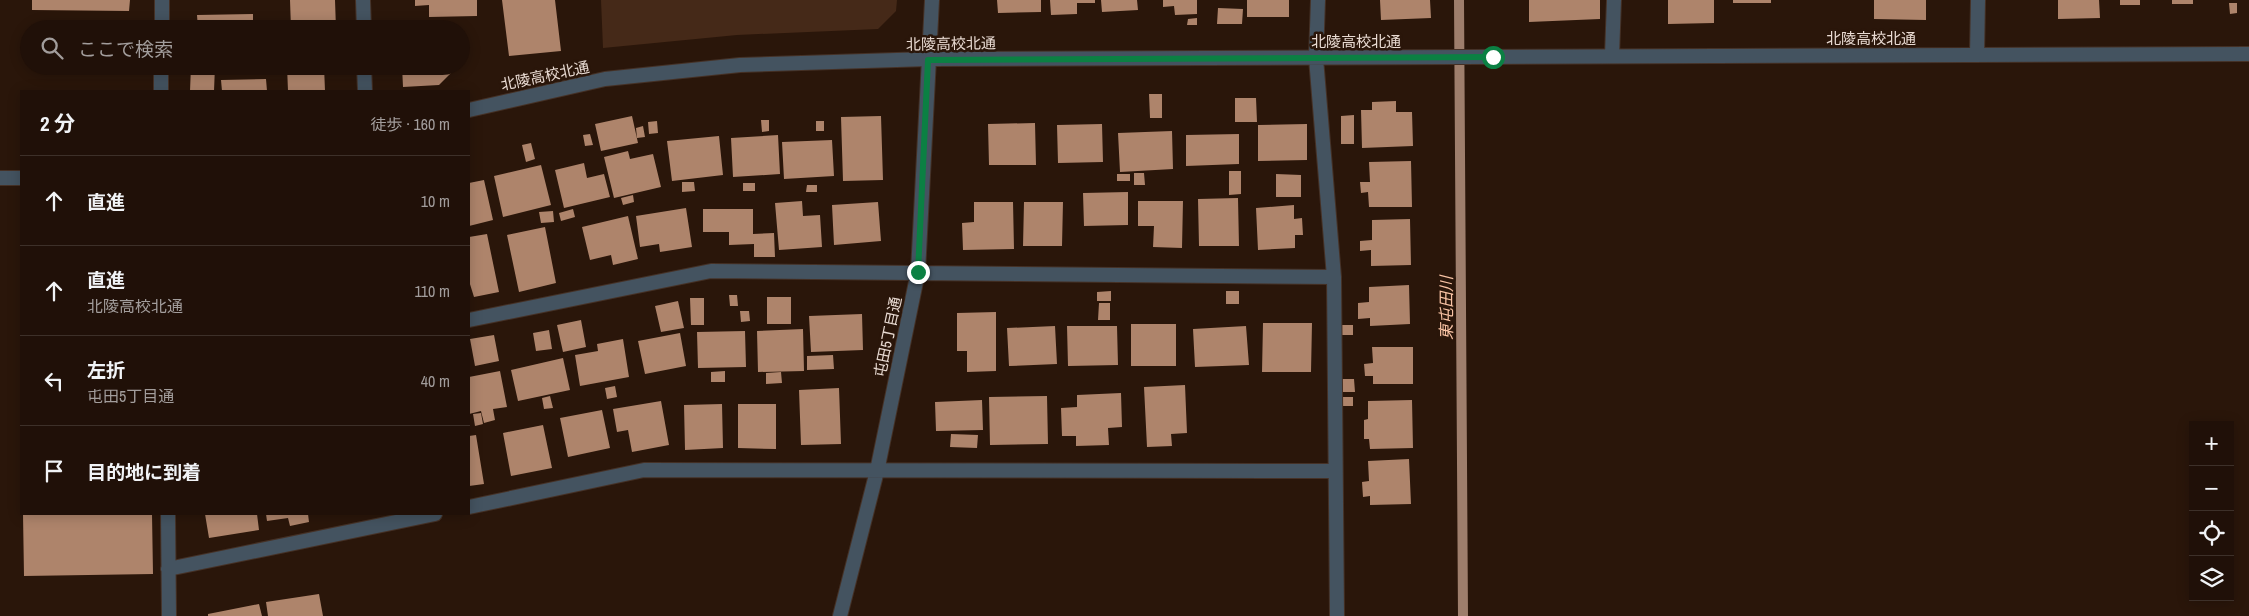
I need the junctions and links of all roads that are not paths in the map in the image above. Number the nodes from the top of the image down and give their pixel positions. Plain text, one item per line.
1 (162, 0) edge
2 (364, 0) edge
3 (932, 0) edge
4 (1318, 0) edge
5 (1614, 0) edge
6 (1978, 0) edge
7 (162, 20) edge
8 (364, 20) edge
9 (2249, 54) edge
10 (1977, 55) junction
11 (1612, 56) junction
12 (1316, 58) junction
13 (928, 60) junction
14 (162, 75) edge
15 (364, 75) edge
16 (161, 90) edge
17 (364, 90) edge
18 (470, 110) edge
19 (0, 178) edge
20 (20, 178) edge
21 (918, 272) junction
22 (1334, 277) junction
23 (470, 320) edge
24 (1334, 470) junction
25 (877, 471) junction
26 (470, 507) edge
27 (168, 515) edge
28 (430, 515) edge
29 (168, 569) junction
30 (169, 616) edge
31 (840, 616) edge
32 (1337, 616) edge

1 - 7 street
2 - 8 street
3 - 13 street, 屯田5丁目通
4 - 12 street
5 - 11 street
6 - 10 street
9 - 10 street, 北陵高校北通
10 - 11 street, 北陵高校北通
11 - 12 street, 北陵高校北通
12 - 13 street, 北陵高校北通
12 - 22 street
13 - 18 street, 北陵高校北通
13 - 21 street, 屯田5丁目通
14 - 16 street
15 - 17 street
19 - 20 street
21 - 22 street
21 - 23 street
21 - 25 street, 屯田5丁目通
22 - 24 street
24 - 25 street
24 - 32 street
25 - 26 street
25 - 31 street, 屯田5丁目通
27 - 29 street
28 - 29 street
29 - 30 street

